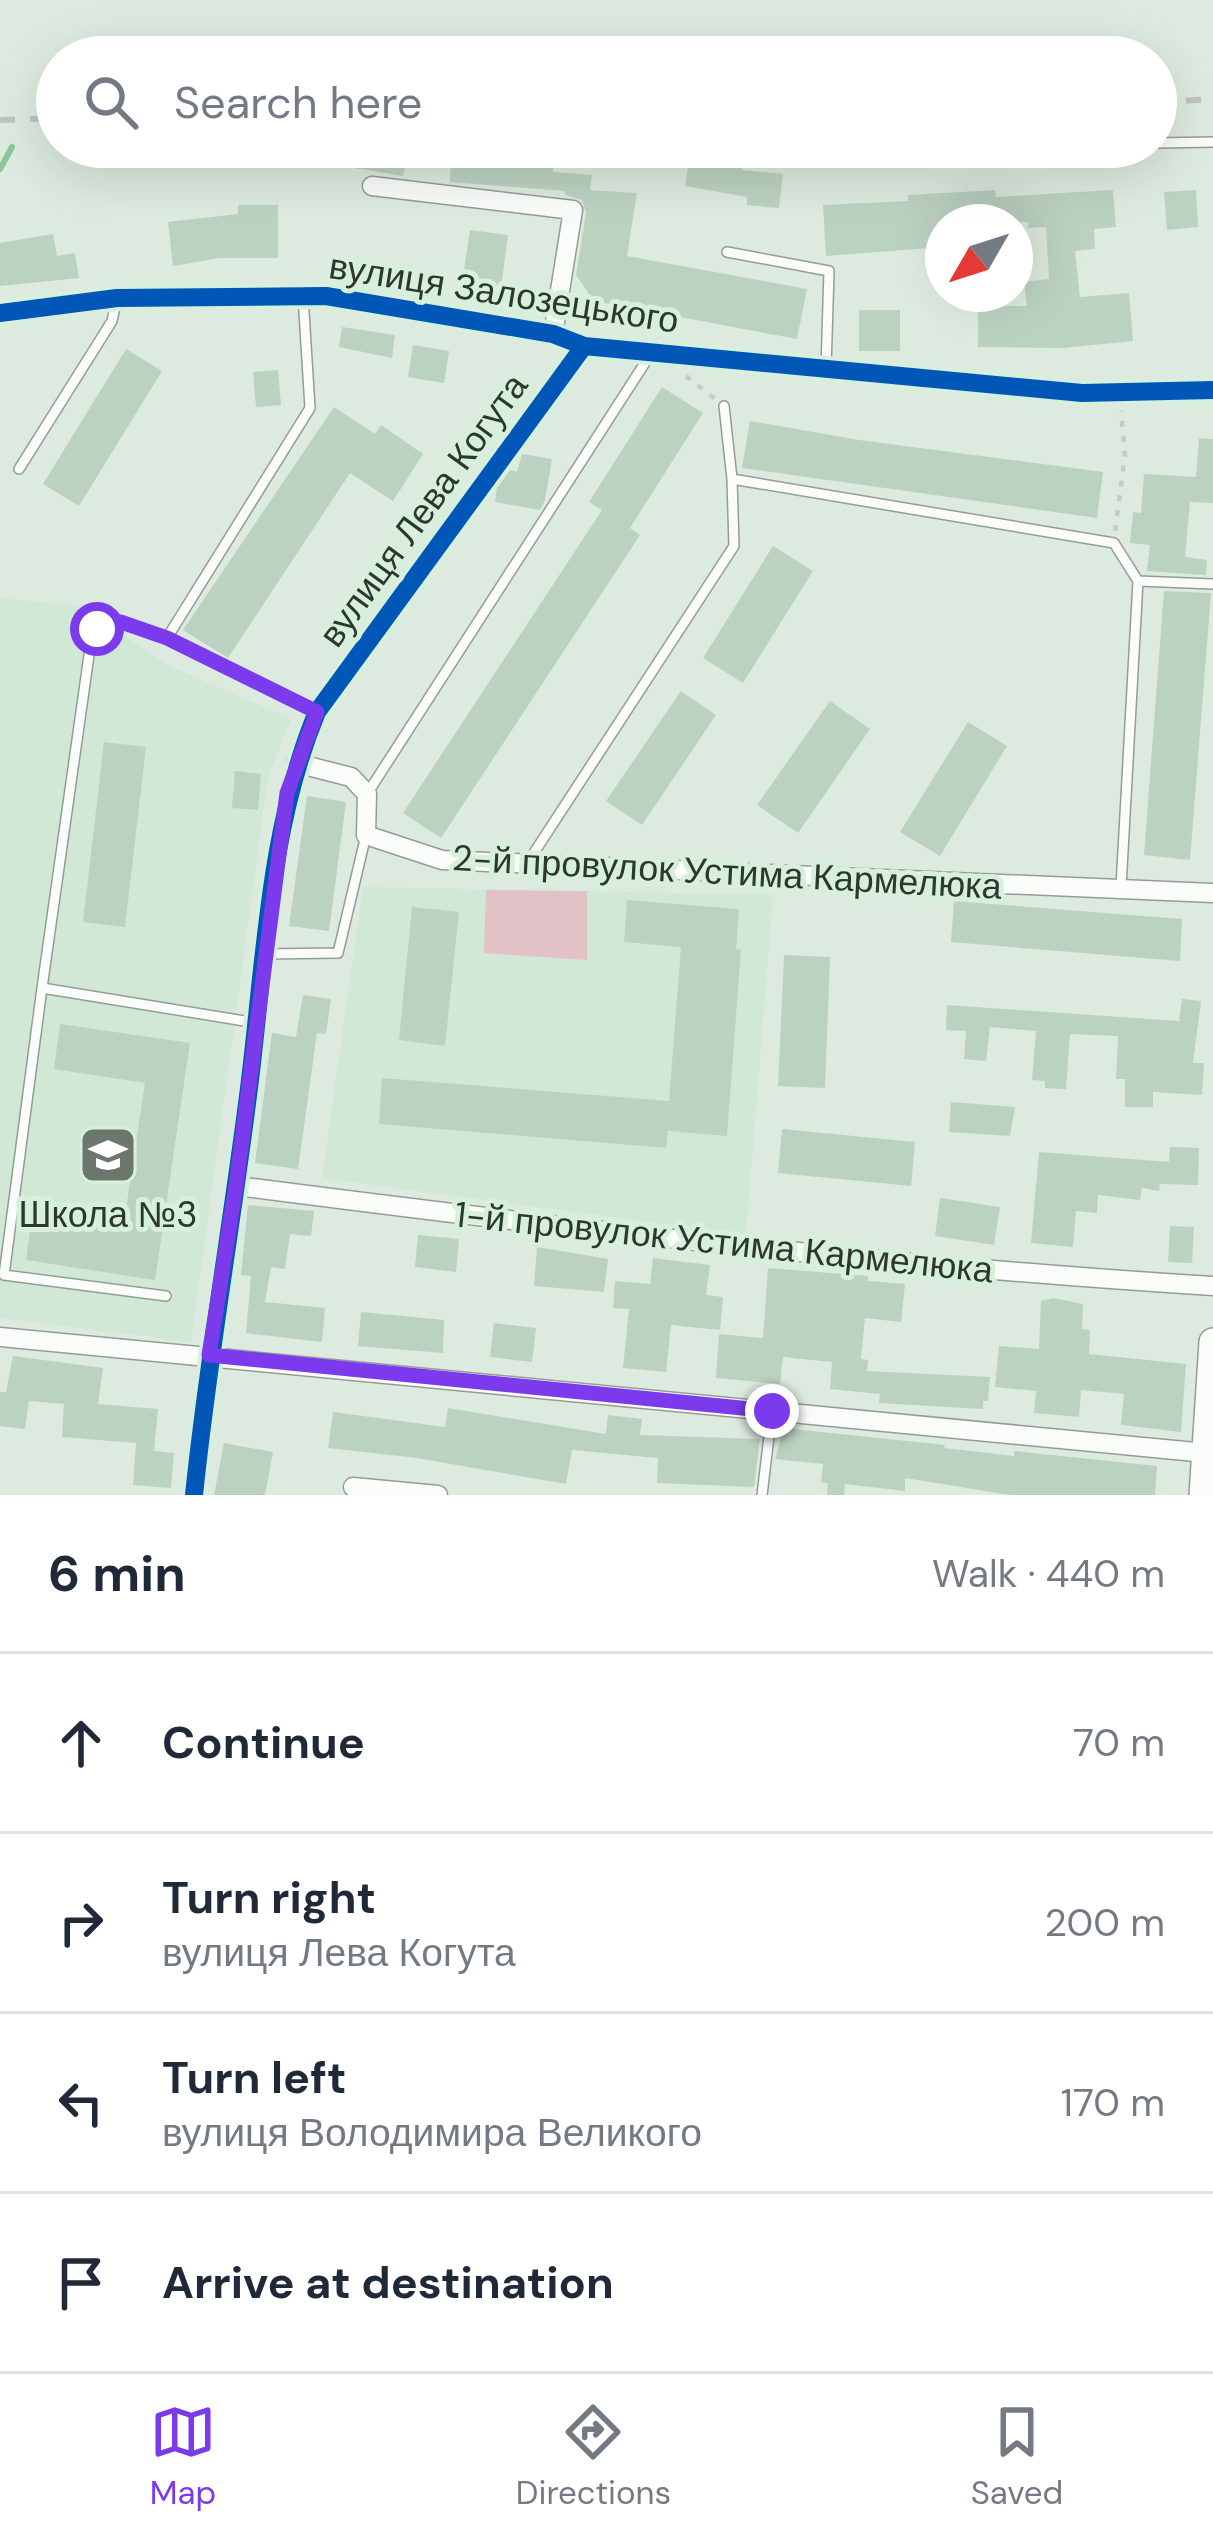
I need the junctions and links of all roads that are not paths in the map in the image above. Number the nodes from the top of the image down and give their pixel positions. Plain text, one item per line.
1 (1213, 142) edge
2 (1177, 143) edge
3 (372, 186) dead end
4 (727, 252) dead end
5 (303, 296) junction
6 (118, 298) junction
7 (0, 313) edge
8 (553, 334) junction
9 (584, 346) junction
10 (653, 350) junction
11 (826, 369) junction
12 (1213, 390) edge
13 (724, 406) road end
14 (20, 469) dead end
15 (732, 479) junction
16 (1138, 581) junction
17 (1213, 584) edge
18 (167, 638) junction
19 (317, 712) junction
20 (296, 763) junction
21 (367, 794) junction
22 (366, 835) junction
23 (528, 862) junction
24 (1121, 889) junction
25 (1213, 893) edge
26 (264, 954) junction
27 (42, 988) junction
28 (257, 1023) junction
29 (236, 1186) junction
30 (1213, 1286) edge
31 (166, 1296) dead end
32 (0, 1337) edge
33 (1213, 1342) edge
34 (209, 1355) junction
35 (772, 1411) junction
36 (1206, 1453) junction
37 (353, 1487) dead end
38 (1206, 1488) edge
39 (194, 1495) edge
40 (438, 1495) edge
41 (762, 1495) edge

1 - 2 lane
3 - 8 street
4 - 11 lane
5 - 6 street, вулиця Залозецького
5 - 8 street, вулиця Залозецького
5 - 18 lane
6 - 7 street, вулиця Залозецького
6 - 14 lane
8 - 9 street, вулиця Залозецького
9 - 10 street, вулиця Залозецького
9 - 19 street, вулиця Лева Когута
10 - 11 street, вулиця Залозецького
10 - 21 lane
11 - 12 street, вулиця Залозецького
13 - 15 lane
15 - 16 lane
15 - 23 lane
16 - 17 lane
16 - 24 lane
18 - 19 lane
18 - 27 lane
19 - 20 street, вулиця Лева Когута
20 - 21 street
20 - 26 street, вулиця Лева Когута
21 - 22 street
22 - 23 street, 2-й провулок Устима Кармелюка
22 - 26 lane
23 - 24 street, 2-й провулок Устима Кармелюка
24 - 25 street, 2-й провулок Устима Кармелюка
26 - 28 street, вулиця Лева Когута
27 - 28 lane
27 - 31 lane
28 - 29 street, вулиця Лева Когута
29 - 30 street, 1-й провулок Устима Кармелюка
29 - 34 street, вулиця Лева Когута
32 - 34 street
33 - 36 street
34 - 35 street
34 - 39 street, вулиця Лева Когута
35 - 36 street
35 - 41 lane
36 - 38 street
37 - 40 street

